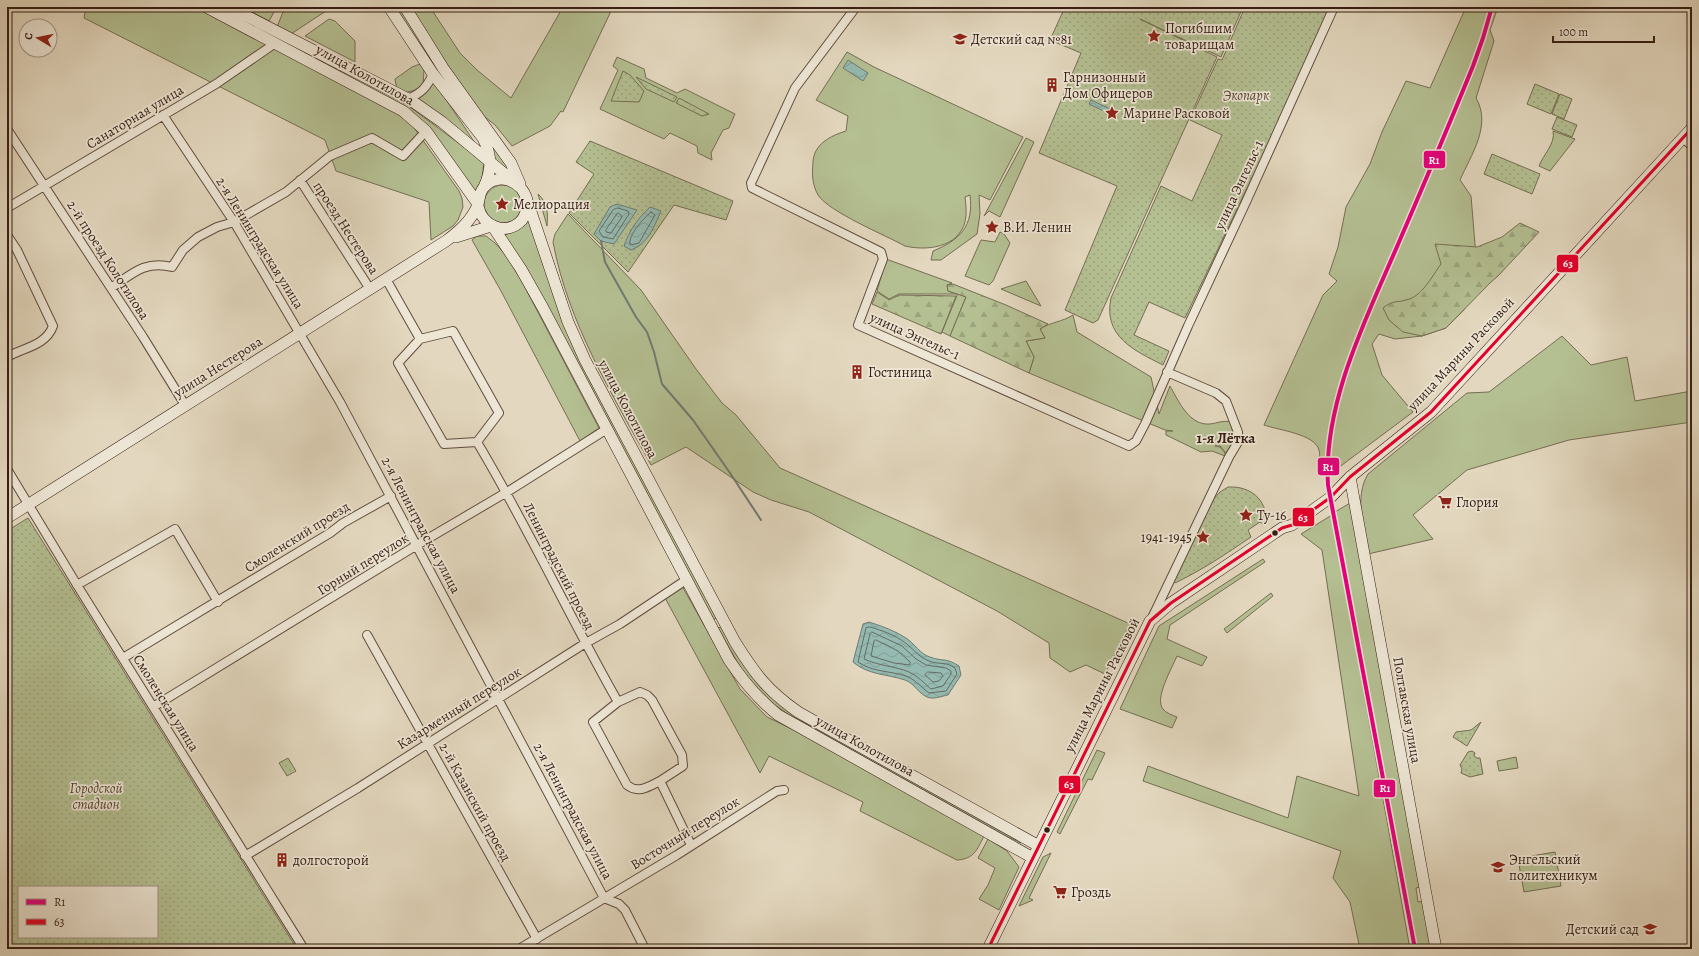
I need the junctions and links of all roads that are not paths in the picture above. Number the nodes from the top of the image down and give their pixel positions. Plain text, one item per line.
1 (206, 7) edge
2 (229, 7) edge
3 (389, 7) edge
4 (405, 7) edge
5 (856, 7) edge
6 (1334, 7) edge
7 (274, 44) junction
8 (433, 74) junction
9 (407, 99) junction
10 (163, 115) junction
11 (1692, 128) edge
12 (7, 129) edge
13 (426, 131) junction
14 (1682, 138) junction
15 (1692, 146) edge
16 (491, 162) junction
17 (300, 180) junction
18 (518, 184) junction
19 (44, 186) junction
20 (484, 188) junction
21 (528, 203) junction
22 (478, 205) junction
23 (7, 208) edge
24 (234, 222) junction
25 (492, 226) junction
26 (7, 235) edge
27 (446, 241) junction
28 (386, 279) junction
29 (111, 288) junction
30 (370, 290) junction
31 (300, 333) junction
32 (420, 339) junction
33 (7, 358) edge
34 (1167, 372) junction
35 (185, 406) junction
36 (607, 429) junction
37 (478, 442) junction
38 (7, 469) edge
39 (1350, 477) junction
40 (507, 492) junction
41 (391, 496) junction
42 (29, 504) junction
43 (7, 518) edge
44 (417, 545) junction
45 (686, 580) junction
46 (77, 585) junction
47 (218, 602) junction
48 (723, 621) junction
49 (1150, 621) junction
50 (712, 628) junction
51 (367, 635) dead end
52 (584, 644) junction
53 (122, 658) junction
54 (499, 699) junction
55 (618, 702) junction
56 (153, 707) junction
57 (427, 744) junction
58 (660, 781) junction
59 (784, 790) dead end
60 (691, 845) junction
61 (1039, 846) junction
62 (245, 856) junction
63 (1033, 858) junction
64 (604, 898) junction
65 (537, 939) junction
66 (304, 949) edge
67 (519, 949) edge
68 (645, 949) edge
69 (988, 949) edge
70 (1436, 949) edge

1 - 7 main road, улица Колотилова
2 - 9 main road, улица Колотилова
3 - 8 main road
4 - 18 main road
5 - 34 street, улица Энгельс-1
6 - 34 street, улица Энгельс-1
7 - 10 street, Санаторная улица
7 - 13 main road, улица Колотилова
8 - 9 street
8 - 16 main road
9 - 16 main road, улица Колотилова
10 - 19 street, Санаторная улица
10 - 24 street, 2-я Ленинградская улица
11 - 14 main road, улица Марины Расковой
12 - 19 street, 2-й проезд Колотилова
13 - 17 street
13 - 22 main road, улица Колотилова
14 - 15 street
14 - 39 main road, улица Марины Расковой
16 - 18 main road, улица Колотилова
16 - 20 main road
17 - 24 street
17 - 30 street, проезд Нестерова
18 - 20 main road
18 - 21 main road, улица Колотилова
19 - 23 street, Санаторная улица
19 - 29 street, 2-й проезд Колотилова
20 - 22 main road
21 - 25 main road
21 - 48 main road, улица Колотилова
22 - 25 main road, улица Колотилова
22 - 27 main road, улица Нестерова
24 - 29 street
24 - 31 street, 2-я Ленинградская улица
25 - 27 main road, улица Нестерова
25 - 36 main road, улица Колотилова
26 - 33 street
27 - 28 main road, улица Нестерова
28 - 30 main road, улица Нестерова
28 - 32 street
29 - 35 street, 2-й проезд Колотилова
30 - 31 main road, улица Нестерова
31 - 35 main road, улица Нестерова
31 - 41 street, 2-я Ленинградская улица
32 - 37 street
32 - 37 street
34 - 49 street
35 - 42 main road, улица Нестерова
36 - 40 street, Горный переулок
36 - 45 main road, улица Колотилова
37 - 40 street, Ленинградский проезд
38 - 42 street, Смоленская улица
39 - 49 main road, улица Марины Расковой
39 - 70 main road, Полтавская улица
40 - 44 street, Горный переулок
40 - 52 street, Ленинградский проезд
41 - 44 street, 2-я Ленинградская улица
41 - 47 street, Смоленский проезд
42 - 43 main road, улица Нестерова
42 - 46 street, Смоленская улица
44 - 54 street, 2-я Ленинградская улица
44 - 56 street, Горный переулок
45 - 50 main road, улица Колотилова
45 - 52 street, Казарменный переулок
46 - 47 street
46 - 53 street, Смоленская улица
47 - 53 street, Смоленский проезд
48 - 50 main road
48 - 61 main road, улица Колотилова
49 - 61 main road, улица Марины Расковой
50 - 63 main road, улица Колотилова
51 - 57 street, 2-й Казанский проезд
52 - 54 street, Казарменный переулок
52 - 55 street, Ленинградский проезд
53 - 56 street, Смоленская улица
54 - 57 street, Казарменный переулок
54 - 64 street, 2-я Ленинградская улица
55 - 58 street
55 - 58 street
56 - 62 street, Смоленская улица
57 - 62 street, Казарменный переулок
57 - 65 street, 2-й Казанский проезд
58 - 60 street
59 - 60 street, Восточный переулок
60 - 64 street, Восточный переулок
61 - 63 main road, улица Марины Расковой
62 - 66 street, Смоленская улица
63 - 69 main road, улица Марины Расковой
64 - 65 street, Восточный переулок
64 - 68 street, 2-я Ленинградская улица
65 - 67 street, Восточный переулок

